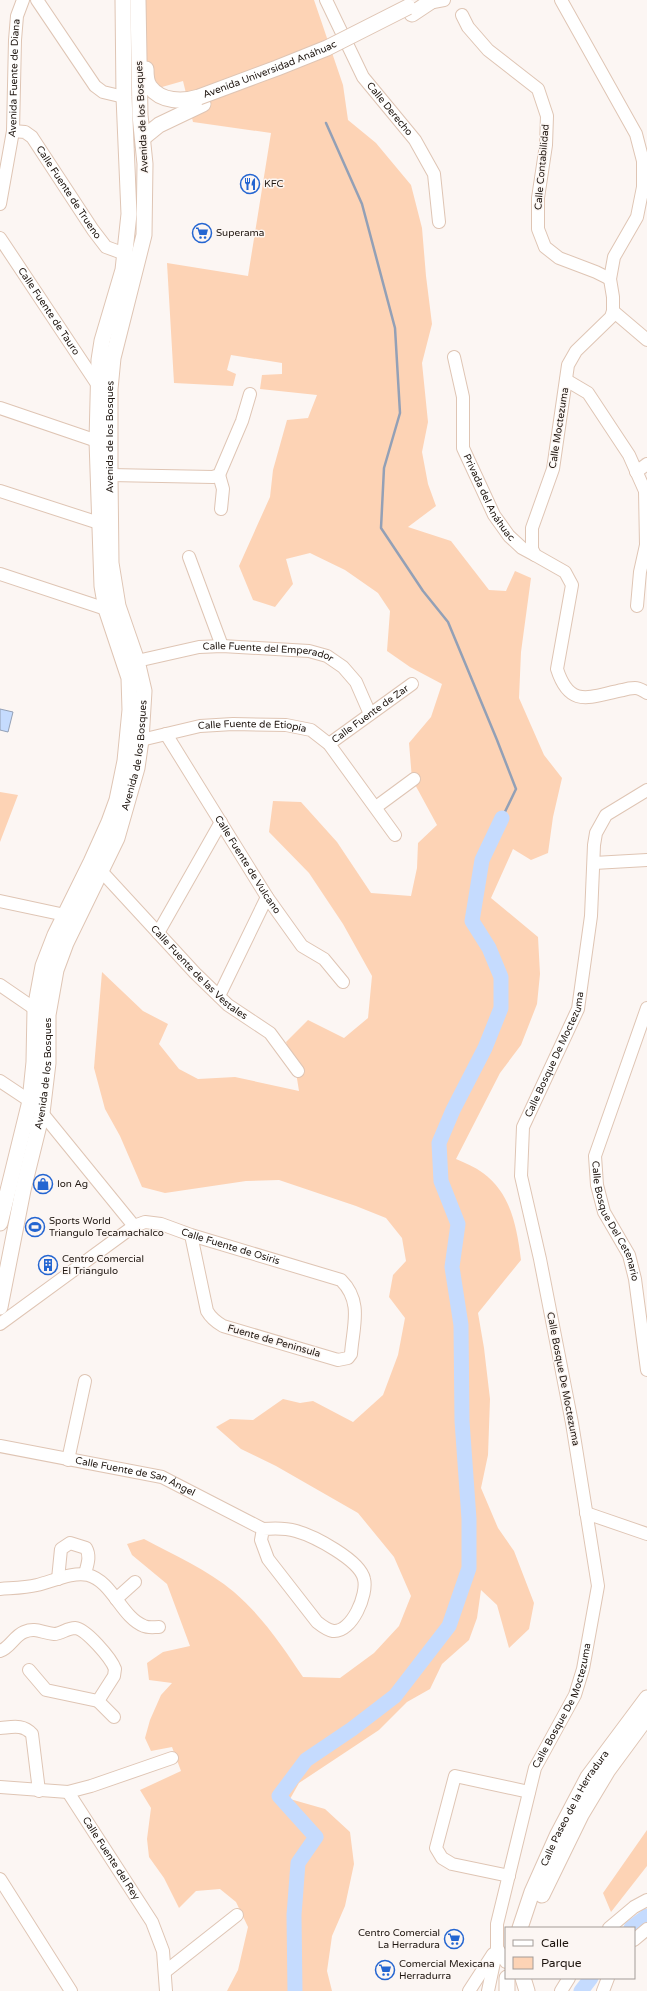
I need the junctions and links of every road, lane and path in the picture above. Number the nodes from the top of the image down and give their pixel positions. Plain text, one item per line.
1 (23, 0) edge
2 (37, 0) edge
3 (115, 0) edge
4 (123, 0) edge
5 (132, 0) edge
6 (138, 0) edge
7 (326, 0) edge
8 (444, 0) edge
9 (561, 0) edge
10 (420, 3) edge
11 (462, 15) dead end
12 (138, 28) junction
13 (139, 54) junction
14 (125, 77) junction
15 (124, 97) junction
16 (197, 100) junction
17 (148, 120) tunnel mouth
18 (13, 131) junction
19 (138, 143) junction
20 (0, 204) edge
21 (439, 222) dead end
22 (0, 238) edge
23 (125, 254) junction
24 (123, 270) junction
25 (610, 279) junction
26 (613, 311) junction
27 (647, 340) edge
28 (454, 356) dead end
29 (566, 380) junction
30 (97, 384) junction
31 (250, 394) dead end
32 (0, 408) edge
33 (97, 440) junction
34 (647, 464) edge
35 (636, 472) junction
36 (110, 475) junction
37 (219, 475) junction
38 (0, 491) edge
39 (221, 509) dead end
40 (99, 523) junction
41 (535, 555) junction
42 (189, 557) dead end
43 (0, 574) edge
44 (637, 606) dead end
45 (112, 607) junction
46 (222, 646) junction
47 (137, 661) junction
48 (412, 684) dead end
49 (647, 693) edge
50 (370, 714) junction
51 (166, 734) junction
52 (141, 740) junction
53 (329, 744) junction
54 (414, 779) dead end
55 (647, 790) edge
56 (376, 807) junction
57 (221, 822) junction
58 (395, 835) dead end
59 (647, 860) edge
60 (594, 864) junction
61 (102, 872) junction
62 (267, 897) junction
63 (0, 901) edge
64 (65, 915) junction
65 (158, 933) junction
66 (343, 982) dead end
67 (0, 985) edge
68 (219, 996) junction
69 (647, 1008) edge
70 (35, 1009) junction
71 (298, 1071) dead end
72 (0, 1081) edge
73 (30, 1101) junction
74 (42, 1113) junction
75 (5, 1180) edge
76 (0, 1223) edge
77 (134, 1226) junction
78 (191, 1235) junction
79 (0, 1307) edge
80 (0, 1324) edge
81 (351, 1354) joint
82 (647, 1370) edge
83 (85, 1381) dead end
84 (0, 1446) edge
85 (68, 1460) junction
86 (586, 1513) junction
87 (263, 1529) junction
88 (647, 1534) edge
89 (85, 1574) junction
90 (58, 1578) junction
91 (135, 1582) dead end
92 (0, 1589) edge
93 (116, 1599) junction
94 (159, 1627) dead end
95 (0, 1651) edge
96 (29, 1670) dead end
97 (647, 1698) edge
98 (98, 1701) junction
99 (114, 1717) dead end
100 (647, 1717) edge
101 (0, 1728) edge
102 (172, 1758) dead end
103 (0, 1787) edge
104 (39, 1791) junction
105 (68, 1792) junction
106 (529, 1792) junction
107 (509, 1876) junction
108 (0, 1879) edge
109 (647, 1900) edge
110 (237, 1915) dead end
111 (520, 1927) edge
112 (529, 1927) edge
113 (611, 1927) edge
114 (647, 1929) edge
115 (635, 1939) edge
116 (497, 1948) junction
117 (505, 1960) edge
118 (166, 1971) junction
119 (507, 1979) edge
120 (523, 1979) edge
121 (568, 1979) edge
122 (608, 1979) edge
123 (71, 1991) edge
124 (166, 1991) edge
125 (470, 1991) edge
126 (488, 1991) edge
127 (507, 1991) edge
128 (527, 1991) edge
129 (561, 1991) edge
130 (603, 1991) edge

1 - 18 street, Avenida Fuente de Diana
2 - 15 street
3 - 14 street, Avenida de los Bosques
4 - 14 main road
5 - 12 street, Avenida de los Bosques
6 - 12 main road
7 - 21 street, Calle Derecho
8 - 10 street
9 - 25 street
10 - 16 main road, Avenida Universidad Anáhuac
11 - 25 street, Calle Contabilidad
12 - 13 main road, Avenida de los Bosques
13 - 16 main road, Avenida Universidad Anáhuac
13 - 19 main road, Avenida de los Bosques
14 - 15 main road, Avenida de los Bosques
15 - 23 main road, Avenida de los Bosques
16 - 17 main road
16 - 19 main road, Avenida Universidad Anáhuac
18 - 20 street, Avenida Fuente de Diana
18 - 23 street, Calle Fuente de Trueno
19 - 24 main road
19 - 36 main road, Avenida de los Bosques
22 - 30 street, Calle Fuente de Tauro
23 - 24 main road, Avenida de los Bosques
24 - 30 main road, Avenida de los Bosques
25 - 26 street
26 - 27 street
26 - 29 street, Calle Moctezuma
28 - 41 street, Privada del Anáhuac
29 - 35 street
29 - 41 street, Calle Moctezuma
30 - 33 main road, Avenida de los Bosques
31 - 37 street
32 - 33 street
33 - 40 main road, Avenida de los Bosques
34 - 35 street
35 - 44 street
36 - 37 street
36 - 45 main road, Avenida de los Bosques
37 - 39 street
38 - 40 street
40 - 45 main road, Avenida de los Bosques
41 - 49 street
42 - 46 street
43 - 45 street
45 - 47 main road, Avenida de los Bosques
45 - 64 main road, Avenida de los Bosques
46 - 47 street, Calle Fuente del Emperador
46 - 50 street, Calle Fuente del Emperador
47 - 52 main road, Avenida de los Bosques
48 - 50 street, Calle Fuente de Zar
50 - 53 street, Calle Fuente de Zar
51 - 52 street, Calle Fuente de Etiopía
51 - 53 street, Calle Fuente de Etiopía
51 - 57 street, Calle Fuente de Vulcano
52 - 61 main road, Avenida de los Bosques
53 - 56 street, Calle Fuente de Etiopía
54 - 56 street
55 - 60 street, Calle Bosque De Moctezuma
56 - 58 street, Calle Fuente de Etiopía
57 - 62 street, Calle Fuente de Vulcano
57 - 65 street
59 - 60 street
60 - 86 street, Calle Bosque De Moctezuma
61 - 65 street, Calle Fuente de las Vestales
61 - 74 main road, Avenida de los Bosques
62 - 66 street, Calle Fuente de Vulcano
62 - 68 street
63 - 64 street
64 - 70 main road, Avenida de los Bosques
65 - 68 street, Calle Fuente de las Vestales
67 - 70 street
68 - 71 street, Calle Fuente de las Vestales
69 - 82 street, Calle Bosque Del Cetenario
70 - 73 main road, Avenida de los Bosques
72 - 73 street
73 - 75 main road, Avenida de los Bosques
74 - 77 street
74 - 79 main road, Avenida de los Bosques
75 - 76 main road, Avenida de los Bosques
77 - 78 street, Calle Fuente de Osiris
77 - 80 street, Calle Fuente de Osiris
78 - 81 street, Fuente de Peninsula
78 - 81 street, Calle Fuente de Osiris
83 - 85 street
84 - 85 street, Calle Fuente de San Ángel
85 - 87 street, Calle Fuente de San Ángel
86 - 88 street
86 - 106 street, Calle Bosque De Moctezuma
87 - 87 street, Calle Fuente de San Ángel
89 - 90 street
89 - 90 street
89 - 93 street
90 - 92 street
91 - 93 street
93 - 94 street
95 - 98 street
96 - 98 street
97 - 111 main road, Calle Paseo de la Herradura
98 - 99 street
100 - 112 main road, Calle Paseo de la Herradura
101 - 104 street
102 - 105 street
103 - 104 street
104 - 105 street
105 - 118 street, Calle Fuente del Rey
106 - 107 street, Calle Bosque De Moctezuma
106 - 107 street
107 - 116 street, Calle Bosque De Moctezuma
108 - 123 street
109 - 113 street
110 - 118 street
114 - 115 street
116 - 117 street
116 - 125 street
116 - 126 street, Calle Bosque De Moctezuma
118 - 124 street, Calle Fuente del Rey
119 - 127 main road
120 - 128 main road
121 - 129 street
122 - 130 street

